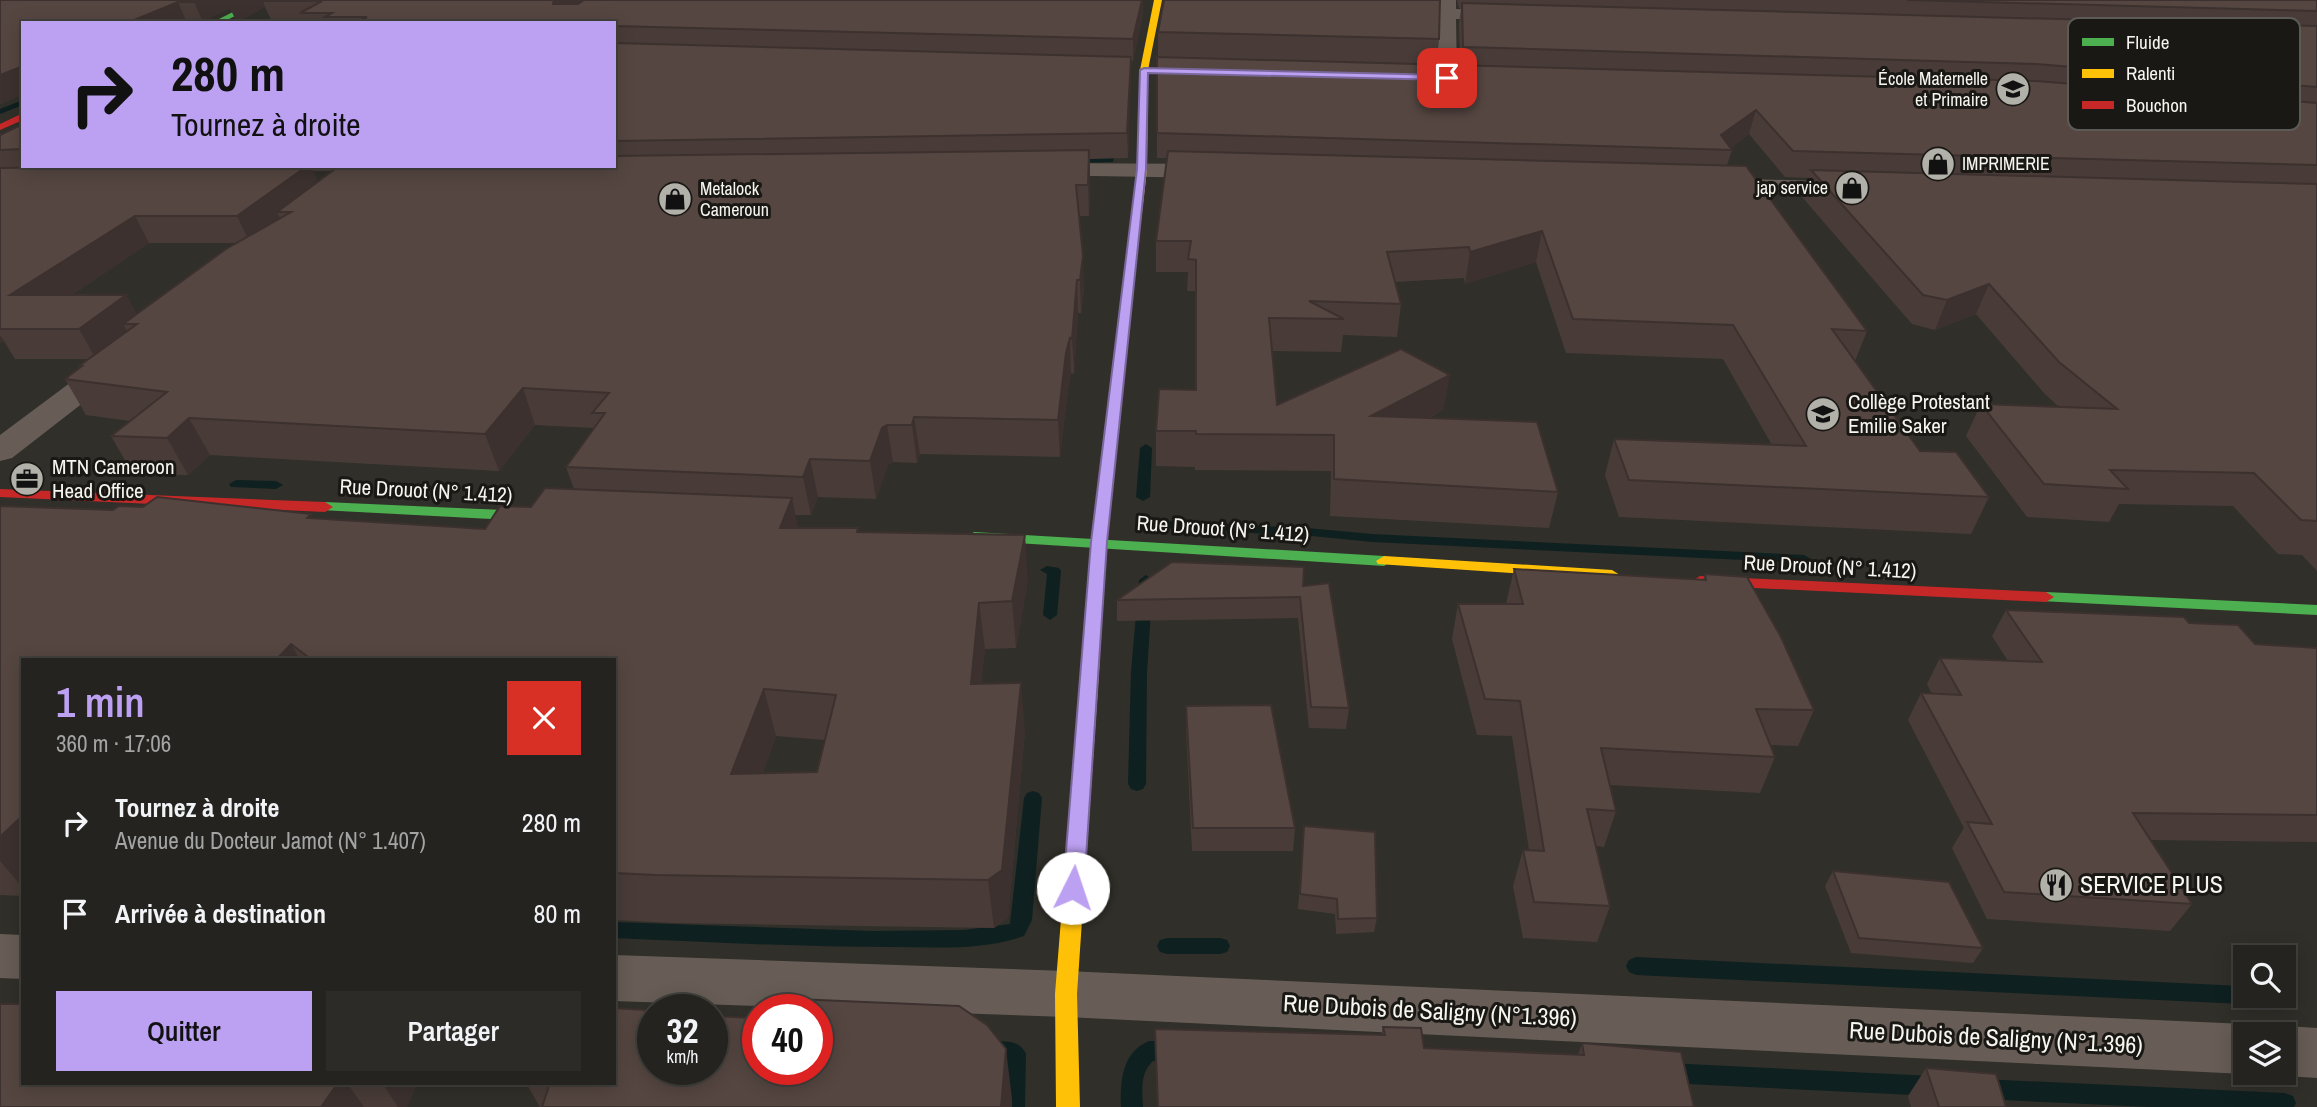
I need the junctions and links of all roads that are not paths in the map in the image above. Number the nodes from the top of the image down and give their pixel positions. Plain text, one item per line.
1 (1157, 5) edge
2 (268, 6) edge
3 (1447, 7) edge
4 (1378, 12) edge
5 (1530, 16) edge
6 (221, 21) edge
7 (252, 21) edge
8 (1447, 78) edge
9 (21, 117) edge
10 (0, 127) edge
11 (1142, 169) junction
12 (1019, 170) edge
13 (1240, 172) edge
14 (1687, 184) edge
15 (1883, 189) edge
16 (133, 349) edge
17 (0, 451) edge
18 (0, 493) edge
19 (556, 518) edge
20 (960, 536) edge
21 (1099, 542) junction
22 (1625, 576) edge
23 (1680, 580) edge
24 (2317, 610) edge
25 (0, 956) edge
26 (21, 957) edge
27 (616, 978) edge
28 (1066, 994) junction
29 (2233, 1048) edge
30 (2296, 1052) edge
31 (2317, 1053) edge
32 (1069, 1107) edge

1 - 11 street
2 - 6 street
2 - 7 street
3 - 4 street
3 - 5 street
3 - 8 street
9 - 10 street
11 - 12 street
11 - 13 street
11 - 21 street
14 - 15 street
16 - 17 street
18 - 19 street, Rue Drouot (N° 1.412)
20 - 21 street, Rue Drouot (N° 1.412)
21 - 22 street, Rue Drouot (N° 1.412)
21 - 28 street
23 - 24 street, Rue Drouot (N° 1.412)
25 - 26 street
27 - 28 street, Rue Dubois de Saligny (N°1.396)
28 - 29 street, Rue Dubois de Saligny (N°1.396)
28 - 32 street
30 - 31 street

